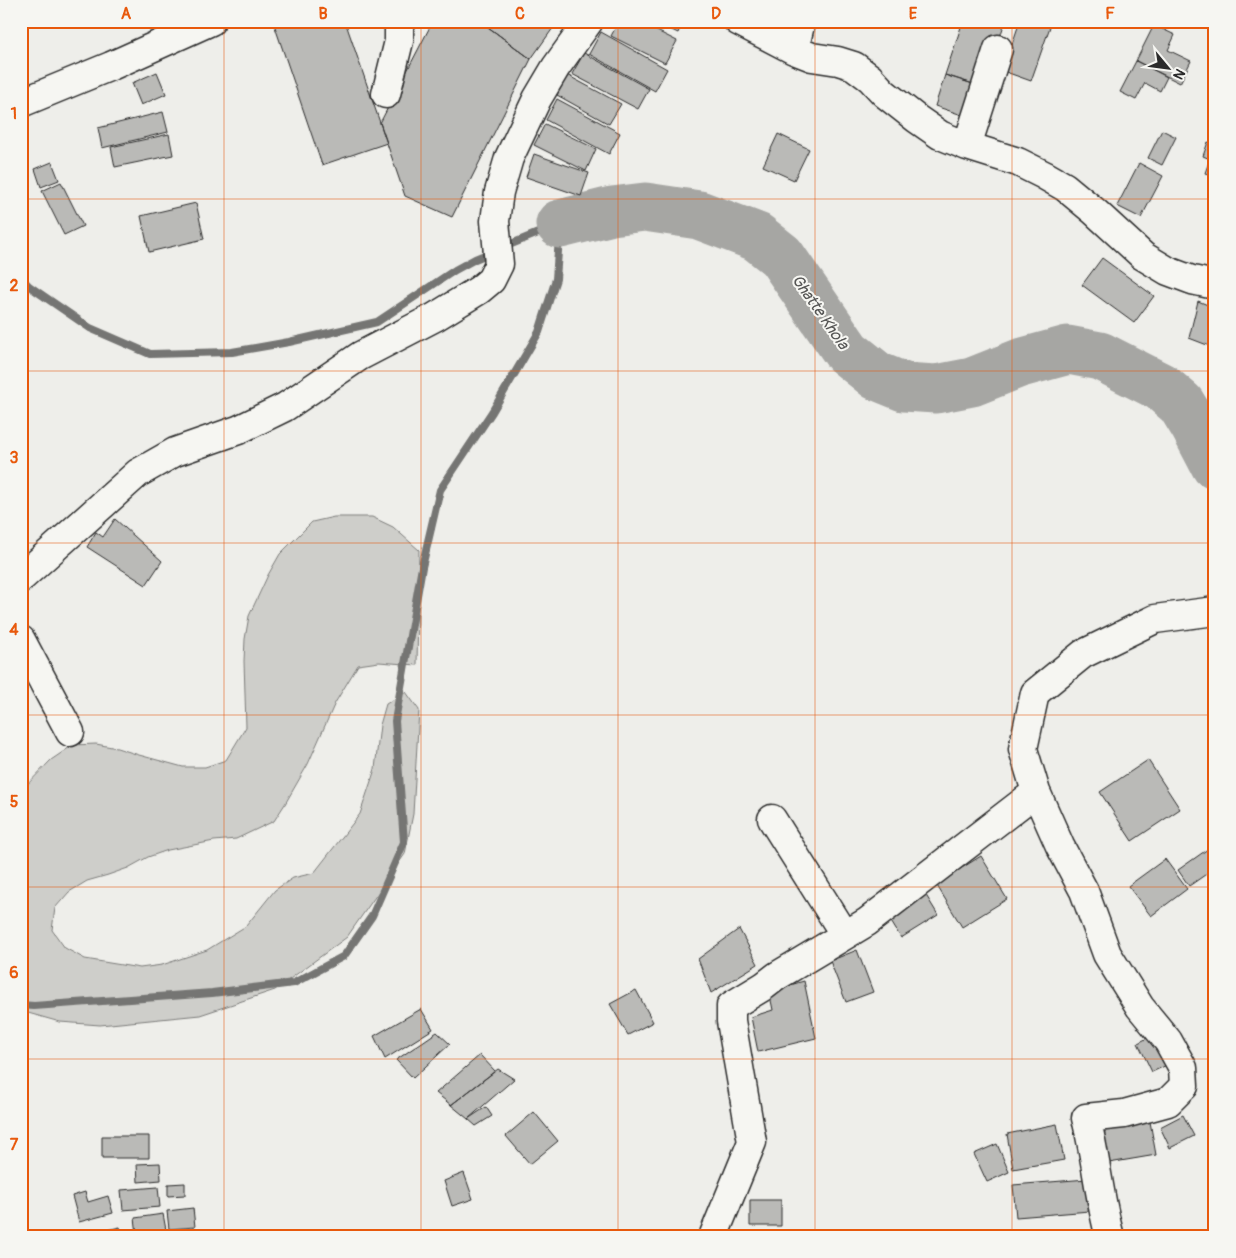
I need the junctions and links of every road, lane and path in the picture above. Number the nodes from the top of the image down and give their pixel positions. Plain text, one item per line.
1 (211, 21) edge
2 (399, 21) edge
3 (589, 21) edge
4 (738, 21) edge
5 (801, 21) edge
6 (998, 49) dead end
7 (794, 50) junction
8 (386, 94) dead end
9 (21, 103) edge
10 (967, 146) junction
11 (1215, 285) edge
12 (21, 578) edge
13 (1215, 611) edge
14 (21, 640) edge
15 (70, 732) dead end
16 (1036, 792) junction
17 (772, 819) dead end
18 (845, 935) junction
19 (713, 1237) edge
20 (1110, 1237) edge

1 - 9 street
2 - 8 street
3 - 12 street
4 - 7 street
5 - 7 street
6 - 10 street
7 - 10 street
10 - 11 street
13 - 16 street
14 - 15 street
16 - 18 street
16 - 20 street
17 - 18 street
18 - 19 street

